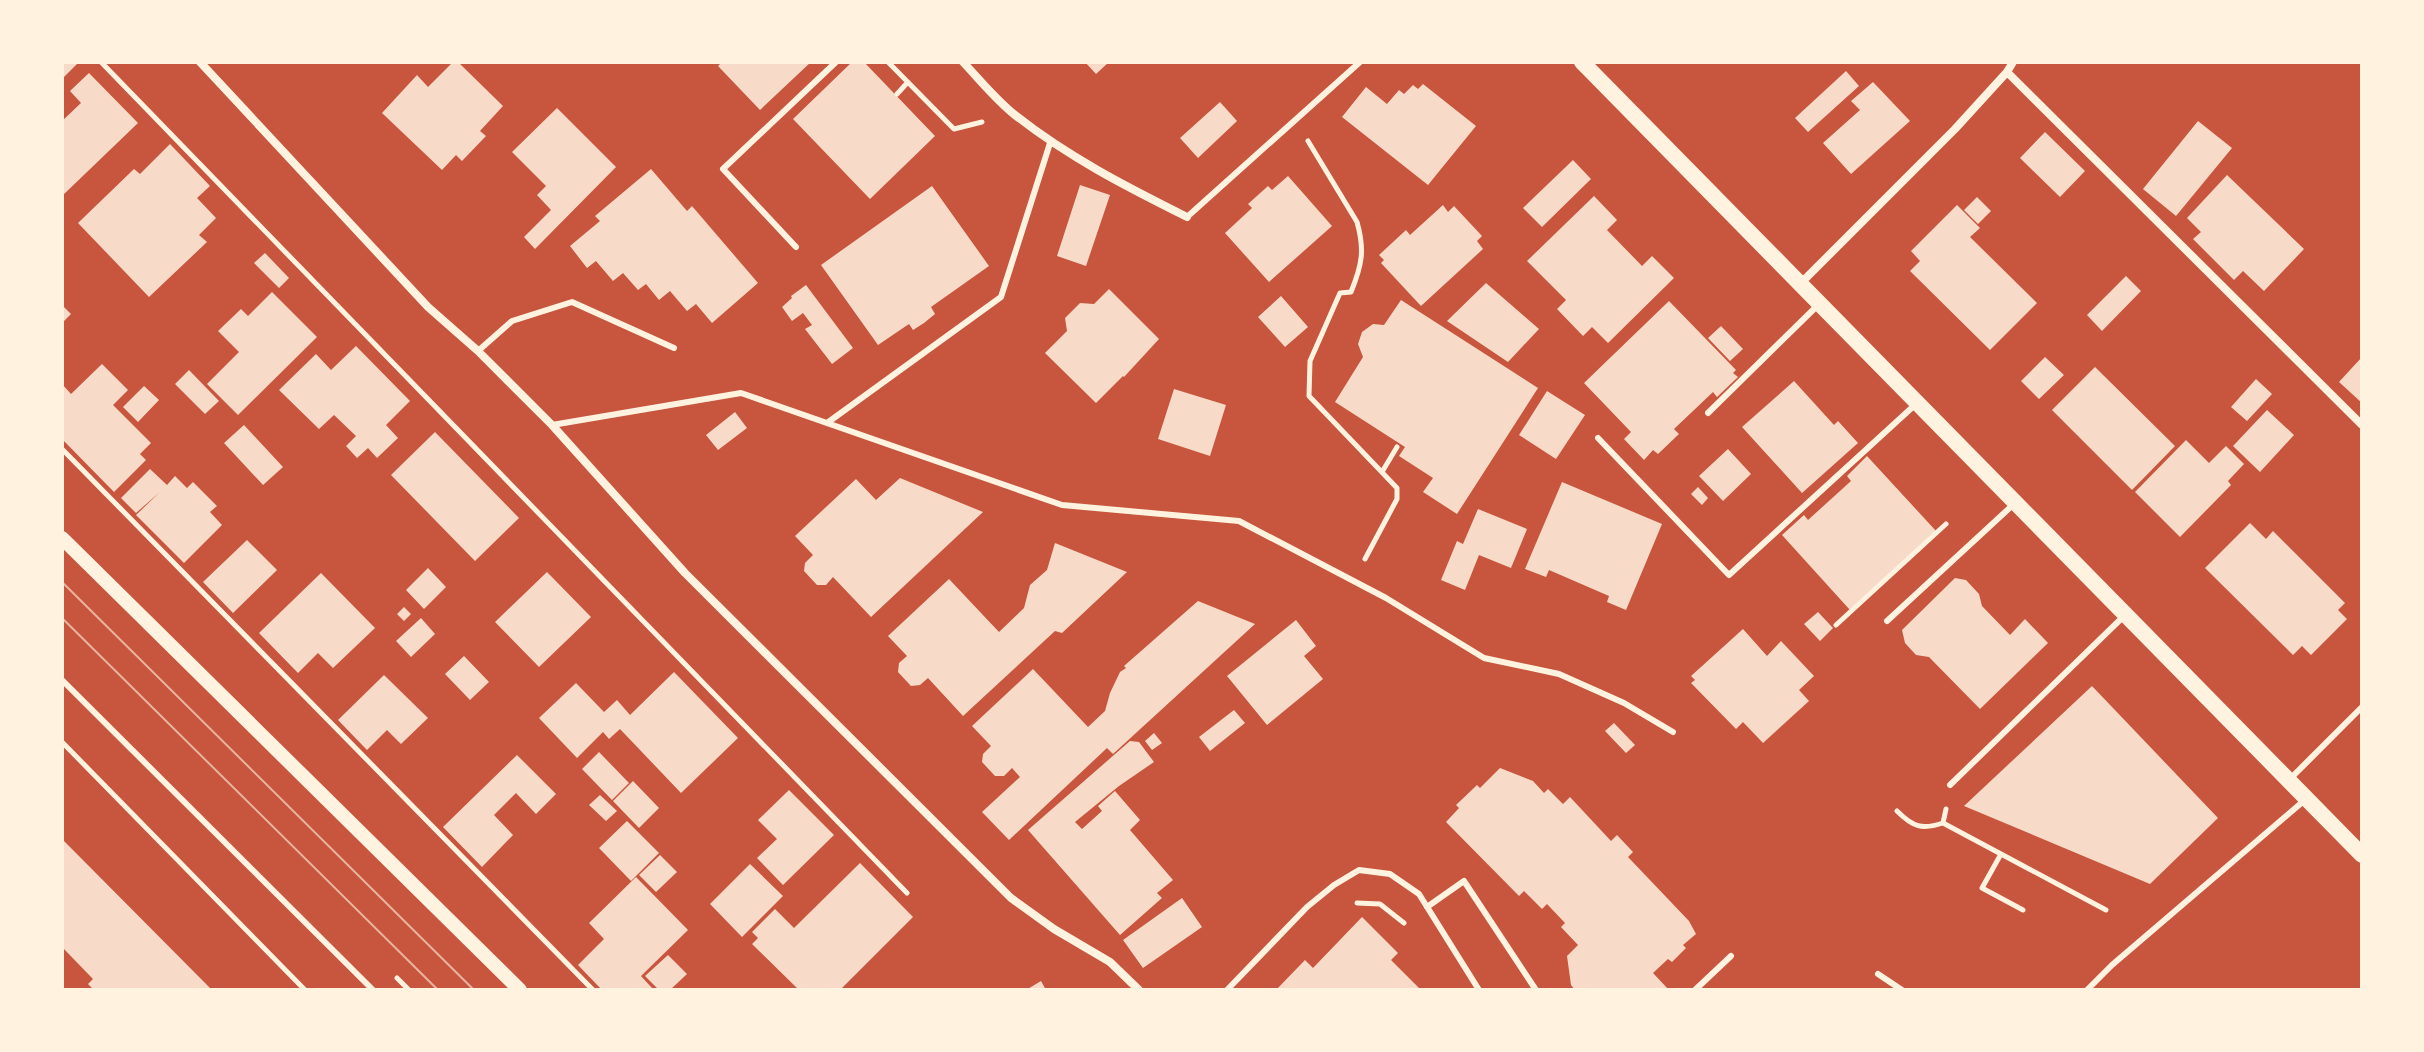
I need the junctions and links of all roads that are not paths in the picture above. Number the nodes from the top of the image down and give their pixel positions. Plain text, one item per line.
1 (200, 62) edge
2 (836, 62) edge
3 (963, 62) edge
4 (1360, 62) edge
5 (1582, 62) edge
6 (2013, 62) edge
7 (2007, 72) junction
8 (1051, 140) junction
9 (1187, 217) joint
10 (796, 247) dead end
11 (1800, 284) junction
12 (1820, 303) junction
13 (674, 348) dead end
14 (478, 351) junction
15 (1917, 403) junction
16 (1708, 413) dead end
17 (827, 423) junction
18 (552, 425) junction
19 (2362, 425) edge
20 (1598, 438) dead end
21 (2015, 503) junction
22 (62, 538) edge
23 (2125, 615) junction
24 (1887, 621) dead end
25 (62, 680) edge
26 (2362, 707) edge
27 (1673, 732) dead end
28 (2289, 781) junction
29 (1950, 785) road end
30 (2306, 799) junction
31 (2362, 855) edge
32 (1427, 907) junction
33 (1731, 956) dead end
34 (1878, 974) dead end
35 (373, 990) edge
36 (520, 990) edge
37 (1139, 990) edge
38 (1227, 990) edge
39 (1479, 990) edge
40 (1536, 990) edge
41 (1695, 990) edge
42 (1902, 990) edge
43 (2087, 990) edge

1 - 14 street
2 - 10 lane
3 - 8 street
4 - 9 lane
5 - 11 main road
6 - 7 street
7 - 11 street
7 - 19 street
8 - 9 street
8 - 17 lane
11 - 12 main road
12 - 15 main road
12 - 16 lane
13 - 14 lane
14 - 18 street
15 - 20 lane
15 - 21 main road
17 - 18 lane
17 - 27 lane
18 - 37 street
21 - 23 main road
21 - 24 lane
22 - 36 street
23 - 28 main road
23 - 29 lane
25 - 35 lane
26 - 28 lane
28 - 30 main road
30 - 31 main road
30 - 43 lane
32 - 38 lane
32 - 39 lane
32 - 40 lane
33 - 41 lane
34 - 42 lane

